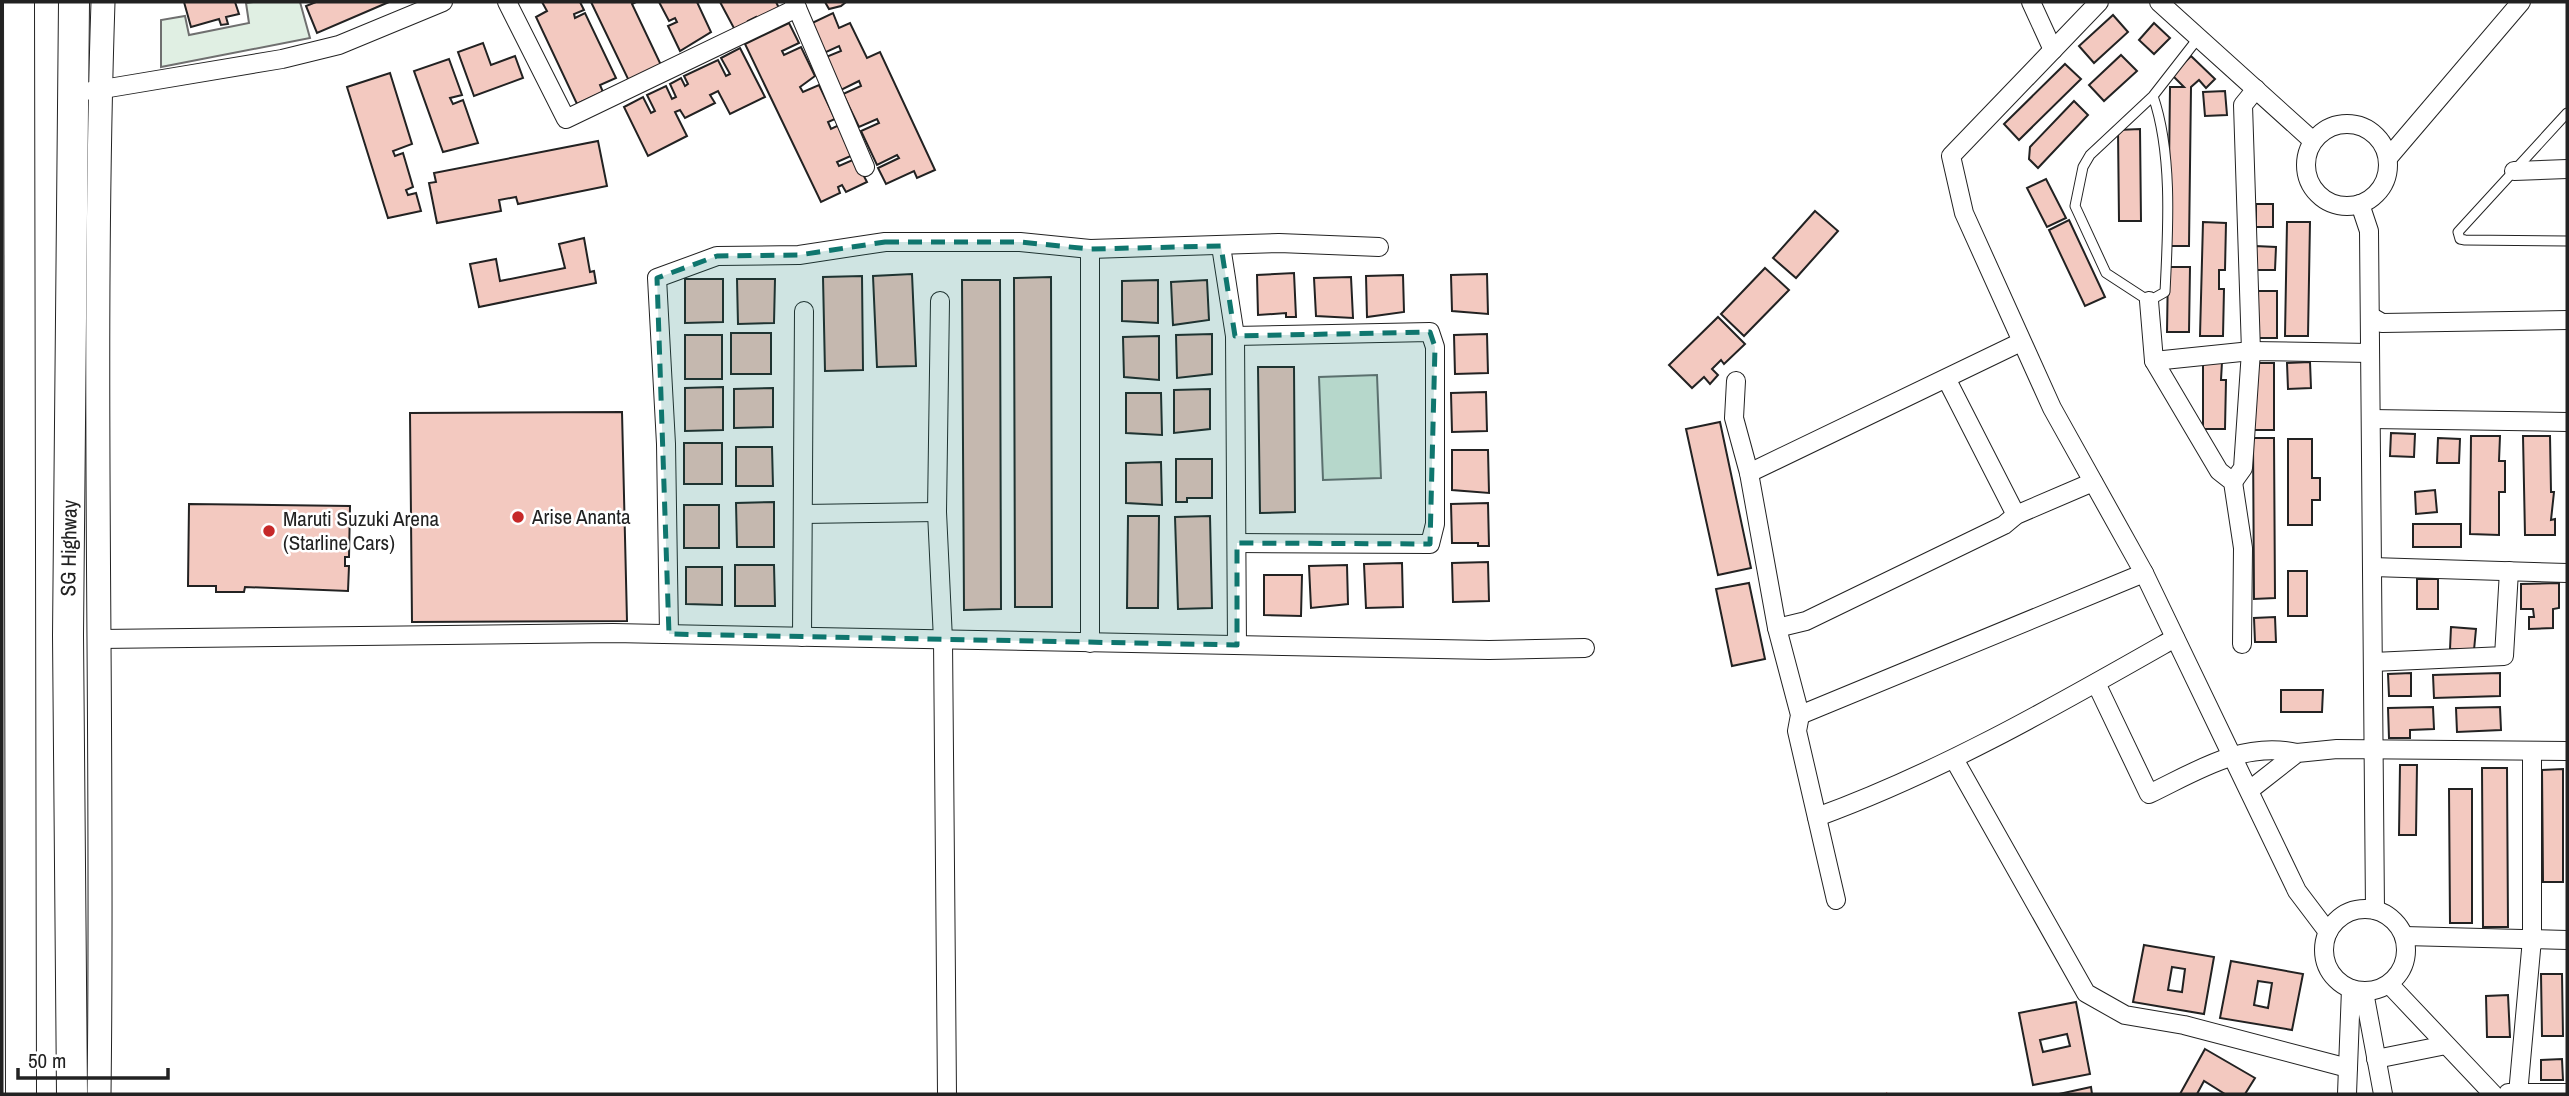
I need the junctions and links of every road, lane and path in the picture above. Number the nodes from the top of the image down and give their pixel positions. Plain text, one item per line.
1 (19, 2) edge
2 (74, 2) edge
3 (103, 2) edge
4 (443, 2) edge
5 (507, 2) edge
6 (2031, 2) edge
7 (2099, 2) edge
8 (2159, 2) edge
9 (2521, 2) edge
10 (796, 5) edge
11 (2199, 37) junction
12 (2053, 50) junction
13 (10, 87) edge
14 (2256, 89) junction
15 (87, 91) junction
16 (2153, 96) junction
17 (2567, 113) edge
18 (2314, 141) junction
19 (2388, 158) junction
20 (865, 167) dead end
21 (2567, 169) edge
22 (2514, 171) junction
23 (2360, 204) junction
24 (2567, 241) edge
25 (1221, 246) junction
26 (1379, 247) dead end
27 (1090, 249) junction
28 (940, 301) dead end
29 (2148, 301) junction
30 (804, 311) dead end
31 (2370, 316) junction
32 (2567, 320) edge
33 (1235, 336) junction
34 (2021, 342) junction
35 (2251, 351) junction
36 (2371, 354) junction
37 (2154, 361) junction
38 (1947, 380) junction
39 (1737, 381) dead end
40 (2371, 419) junction
41 (2567, 422) edge
42 (1749, 474) junction
43 (2093, 482) junction
44 (2233, 482) junction
45 (937, 512) junction
46 (803, 514) junction
47 (2016, 515) junction
48 (1237, 542) junction
49 (2372, 567) junction
50 (2509, 572) junction
51 (2144, 573) junction
52 (2567, 573) edge
53 (1777, 628) junction
54 (669, 634) junction
55 (802, 637) junction
56 (2175, 638) junction
57 (99, 639) junction
58 (943, 640) junction
59 (1090, 642) junction
60 (2242, 644) dead end
61 (1237, 645) junction
62 (1585, 648) dead end
63 (2373, 662) junction
64 (2096, 683) junction
65 (1800, 715) junction
66 (2373, 750) junction
67 (2532, 751) junction
68 (2567, 751) edge
69 (2297, 753) junction
70 (2234, 754) junction
71 (1954, 758) junction
72 (2251, 789) junction
73 (1817, 817) junction
74 (1836, 900) dead end
75 (2375, 910) junction
76 (2328, 932) junction
77 (2404, 936) junction
78 (2532, 939) junction
79 (2567, 940) edge
80 (2389, 984) junction
81 (2358, 990) junction
82 (12, 1019) edge
83 (2446, 1045) junction
84 (2376, 1059) junction
85 (2348, 1068) junction
86 (2567, 1093) edge
87 (21, 1094) edge
88 (72, 1094) edge
89 (99, 1094) edge
90 (947, 1094) edge
91 (2347, 1094) edge
92 (2383, 1094) edge
93 (2493, 1094) edge
94 (2518, 1094) edge

1 - 13 highway
2 - 15 highway, SG Highway
3 - 15 street
4 - 15 street
5 - 10 street
6 - 12 street
7 - 12 street
8 - 11 street
9 - 19 street
10 - 20 street
11 - 14 street
11 - 16 lane
12 - 34 street
13 - 82 highway
14 - 18 street
14 - 35 street
15 - 57 street
15 - 88 highway, SG Highway
16 - 29 lane
16 - 29 lane
17 - 22 lane
18 - 19 street
18 - 23 street
19 - 23 street
21 - 22 street
22 - 24 lane
23 - 31 street
25 - 26 street
25 - 27 street
25 - 33 street
27 - 54 street
27 - 59 street
28 - 45 street
29 - 37 street
30 - 46 street
31 - 32 street
31 - 36 street
33 - 48 street
33 - 48 street
34 - 38 street
34 - 43 street
35 - 36 street
35 - 37 street
35 - 44 street
36 - 40 street
37 - 44 street
38 - 42 street
38 - 47 street
39 - 42 street
40 - 41 street
40 - 49 street
42 - 53 street
43 - 47 street
43 - 51 street
44 - 60 street
45 - 46 street
45 - 58 street
46 - 55 street
47 - 53 street
48 - 61 street
49 - 50 street
49 - 63 street
50 - 52 street
50 - 63 street
51 - 56 street
51 - 65 street
53 - 65 street
54 - 55 street
54 - 57 street
55 - 58 street
56 - 64 street
56 - 70 street
57 - 89 street
58 - 59 street
58 - 90 street
59 - 61 street
61 - 62 street
63 - 66 street
64 - 70 street
64 - 71 street
65 - 73 street
66 - 67 street
66 - 69 street
66 - 75 street
67 - 68 street
67 - 78 street
69 - 70 street
69 - 72 street
70 - 72 street
71 - 73 street
71 - 85 street
72 - 76 street
73 - 74 street
75 - 76 street
75 - 77 street
76 - 81 street
77 - 78 street
77 - 80 street
78 - 79 street
78 - 94 street
80 - 81 street
80 - 83 street
81 - 84 street
81 - 85 street
82 - 87 highway
83 - 84 street
83 - 93 street
84 - 92 street
85 - 91 street
86 - 94 street
93 - 94 street

